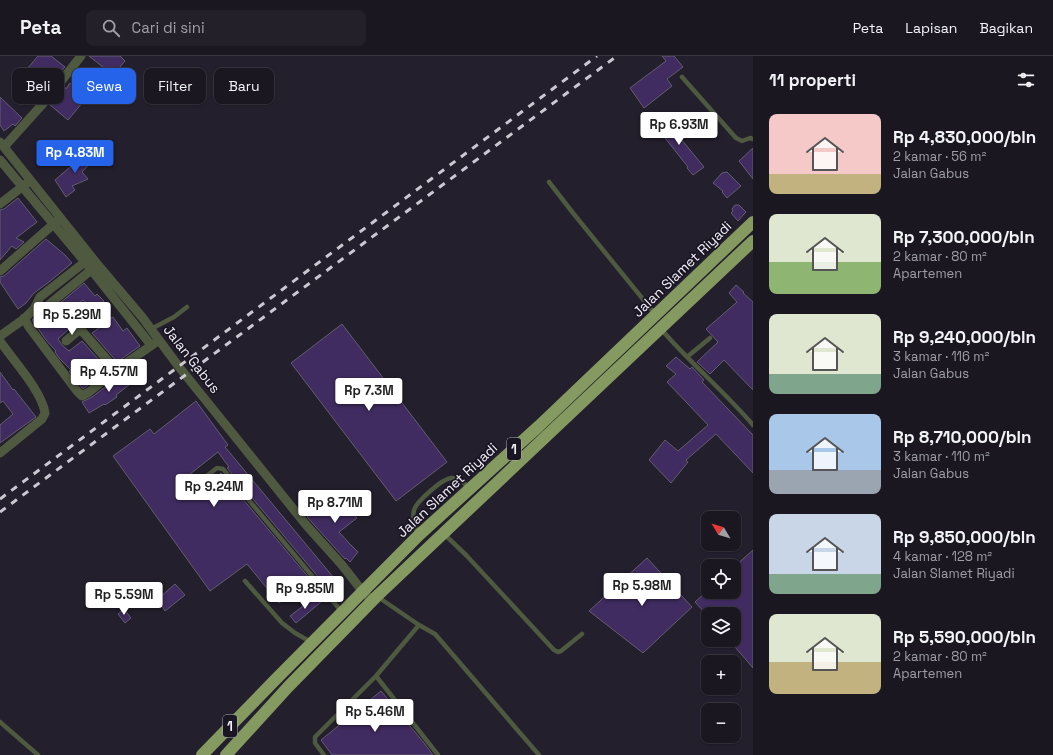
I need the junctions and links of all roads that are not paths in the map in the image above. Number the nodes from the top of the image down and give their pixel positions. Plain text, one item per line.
1 (81, 56) edge
2 (682, 77) dead end
3 (753, 139) edge
4 (2, 145) edge
5 (0, 160) edge
6 (31, 180) junction
7 (550, 182) dead end
8 (23, 187) junction
9 (0, 204) edge
10 (56, 222) junction
11 (753, 222) edge
12 (753, 241) edge
13 (88, 259) junction
14 (95, 268) junction
15 (0, 271) edge
16 (188, 307) dead end
17 (34, 309) junction
18 (656, 315) junction
19 (24, 319) junction
20 (660, 328) junction
21 (151, 329) junction
22 (0, 336) edge
23 (710, 338) dead end
24 (159, 340) junction
25 (66, 341) dead end
26 (151, 345) junction
27 (2, 346) edge
28 (687, 357) junction
29 (116, 370) junction
30 (753, 425) edge
31 (0, 453) edge
32 (196, 485) dead end
33 (469, 489) junction
34 (443, 533) junction
35 (419, 535) junction
36 (245, 582) dead end
37 (363, 592) junction
38 (375, 599) junction
39 (342, 613) junction
40 (419, 625) junction
41 (582, 634) dead end
42 (312, 642) junction
43 (376, 676) junction
44 (0, 722) edge
45 (38, 755) edge
46 (202, 755) edge
47 (226, 755) edge
48 (324, 755) edge
49 (438, 755) edge
50 (539, 755) edge

1 - 4 street
2 - 3 lane
4 - 6 street
5 - 8 street
6 - 8 street
6 - 10 street
7 - 18 lane
8 - 9 street
8 - 10 street
10 - 13 street
10 - 15 street
11 - 18 highway, Jalan Slamet Riyadi / 1
12 - 20 highway, Jalan Slamet Riyadi / 1
13 - 14 street
13 - 17 street
14 - 17 street
14 - 21 street, Jalan Gabus
14 - 26 street
16 - 21 lane
17 - 19 street
18 - 33 highway, Jalan Slamet Riyadi / 1
19 - 22 street
19 - 29 street
20 - 28 lane
20 - 34 highway, Jalan Slamet Riyadi / 1
21 - 24 street, Jalan Gabus
23 - 28 lane
24 - 26 street
24 - 37 street, Jalan Gabus
25 - 29 street
26 - 29 street
27 - 31 street
28 - 30 lane
32 - 39 lane
33 - 35 highway, Jalan Slamet Riyadi / 1
33 - 35 lane
34 - 38 highway, Jalan Slamet Riyadi / 1
34 - 41 lane
35 - 37 highway, Jalan Slamet Riyadi / 1
36 - 42 lane
37 - 38 street, Jalan Gabus
37 - 39 highway, Jalan Slamet Riyadi / 1
38 - 40 lane
38 - 47 highway, Jalan Slamet Riyadi / 1
39 - 42 highway, Jalan Slamet Riyadi / 1
40 - 43 lane
40 - 50 lane
42 - 46 highway, Jalan Slamet Riyadi / 1
43 - 48 lane
43 - 49 lane
44 - 45 lane

